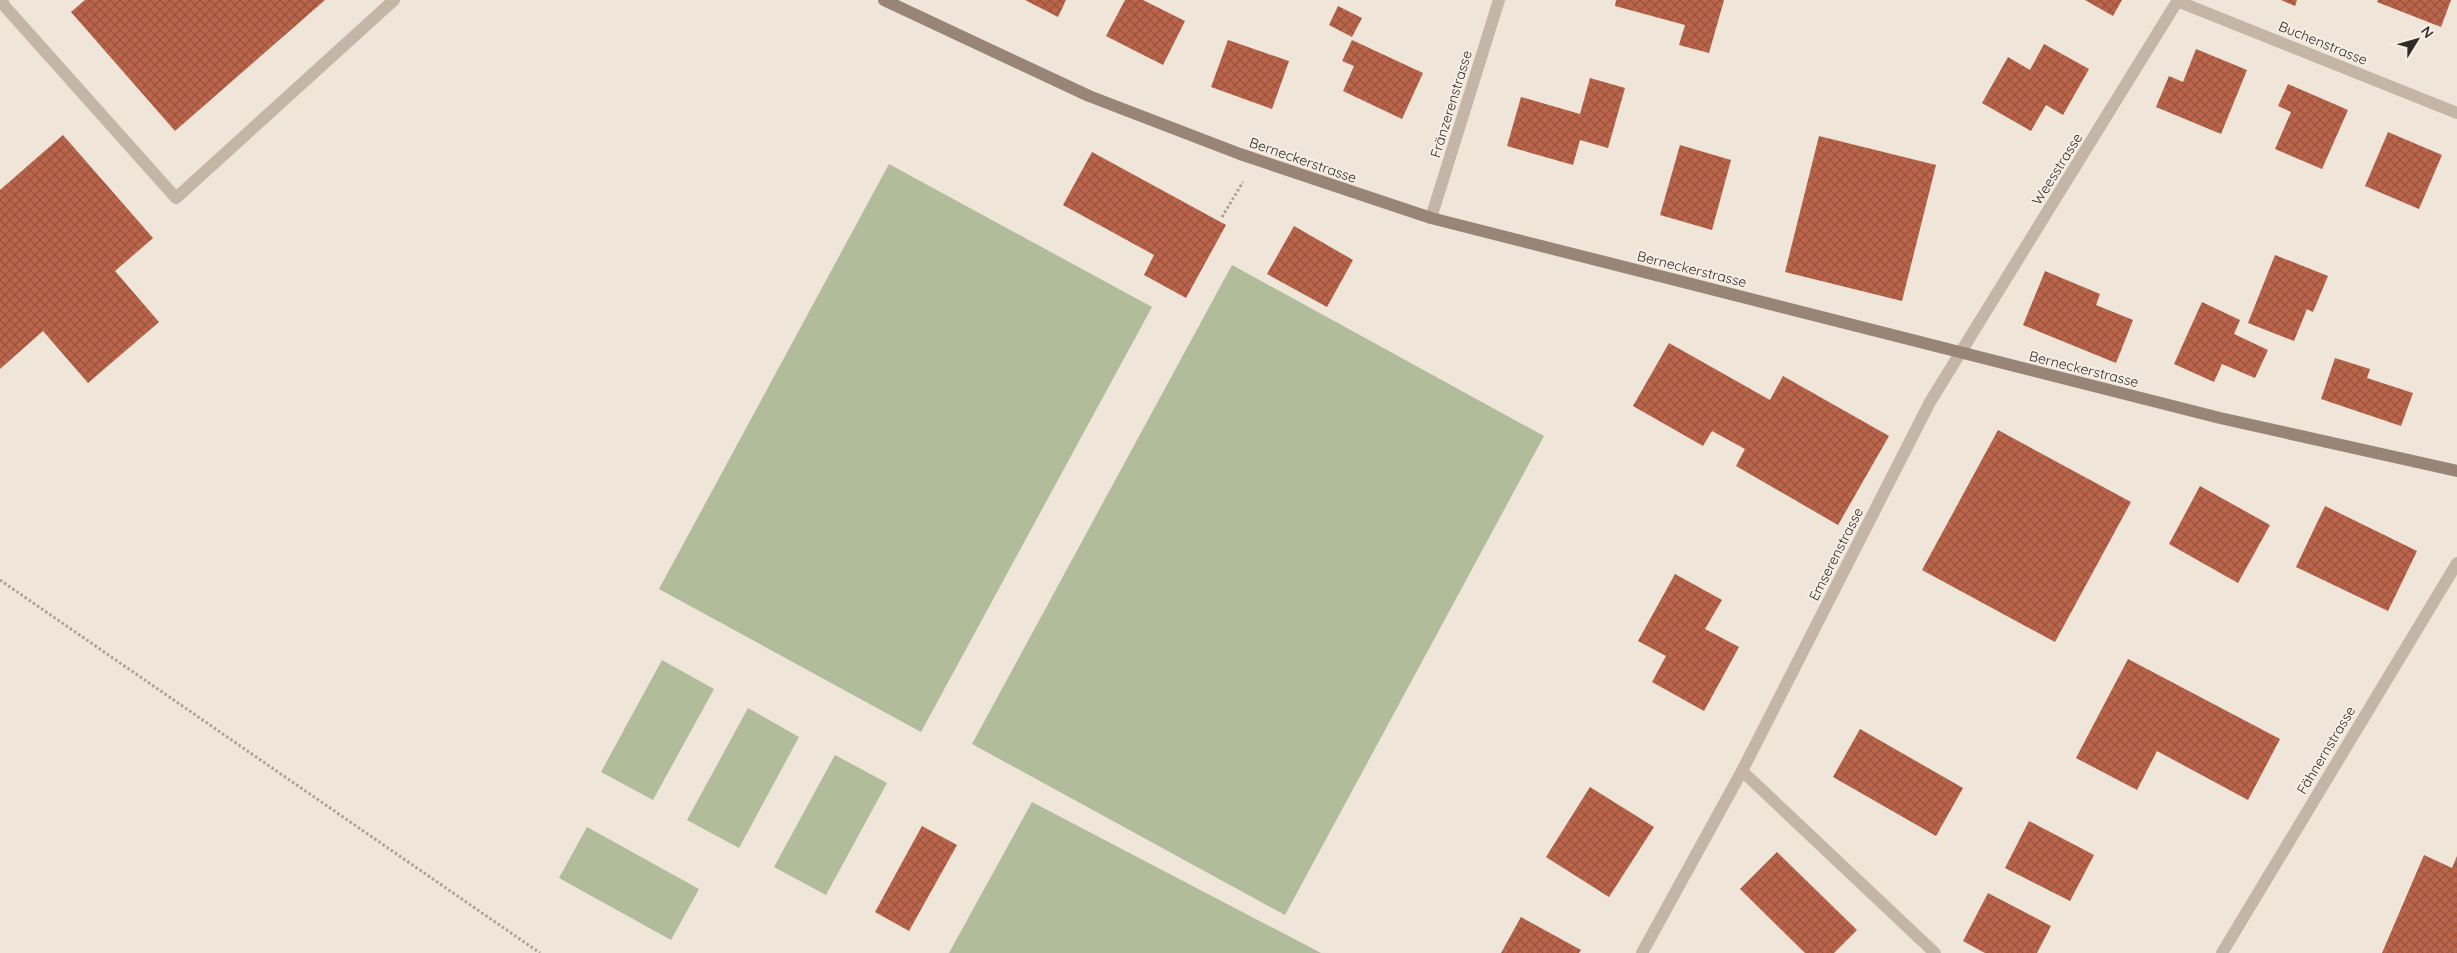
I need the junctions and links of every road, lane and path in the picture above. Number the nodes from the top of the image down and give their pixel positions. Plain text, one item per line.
1 (394, 0) edge
2 (884, 0) edge
3 (1499, 0) edge
4 (2177, 0) edge
5 (1, 2) edge
6 (2457, 113) edge
7 (1243, 182) dead end
8 (1222, 217) dead end
9 (1431, 218) junction
10 (1961, 353) junction
11 (2457, 471) edge
12 (2457, 563) edge
13 (0, 580) edge
14 (1742, 771) junction
15 (540, 953) edge
16 (1642, 953) edge
17 (1935, 953) edge
18 (2222, 953) edge

1 - 5 street
2 - 9 main road, Berneckerstrasse
3 - 9 street, Fränzerenstrasse
4 - 6 street, Buchenstrasse
4 - 10 street, Weesstrasse
7 - 8 path
9 - 10 main road, Berneckerstrasse
10 - 11 main road, Berneckerstrasse
10 - 14 street, Emserenstrasse
12 - 18 street, Fähnernstrasse
13 - 15 path
14 - 16 street, Emserenstrasse
14 - 17 street

